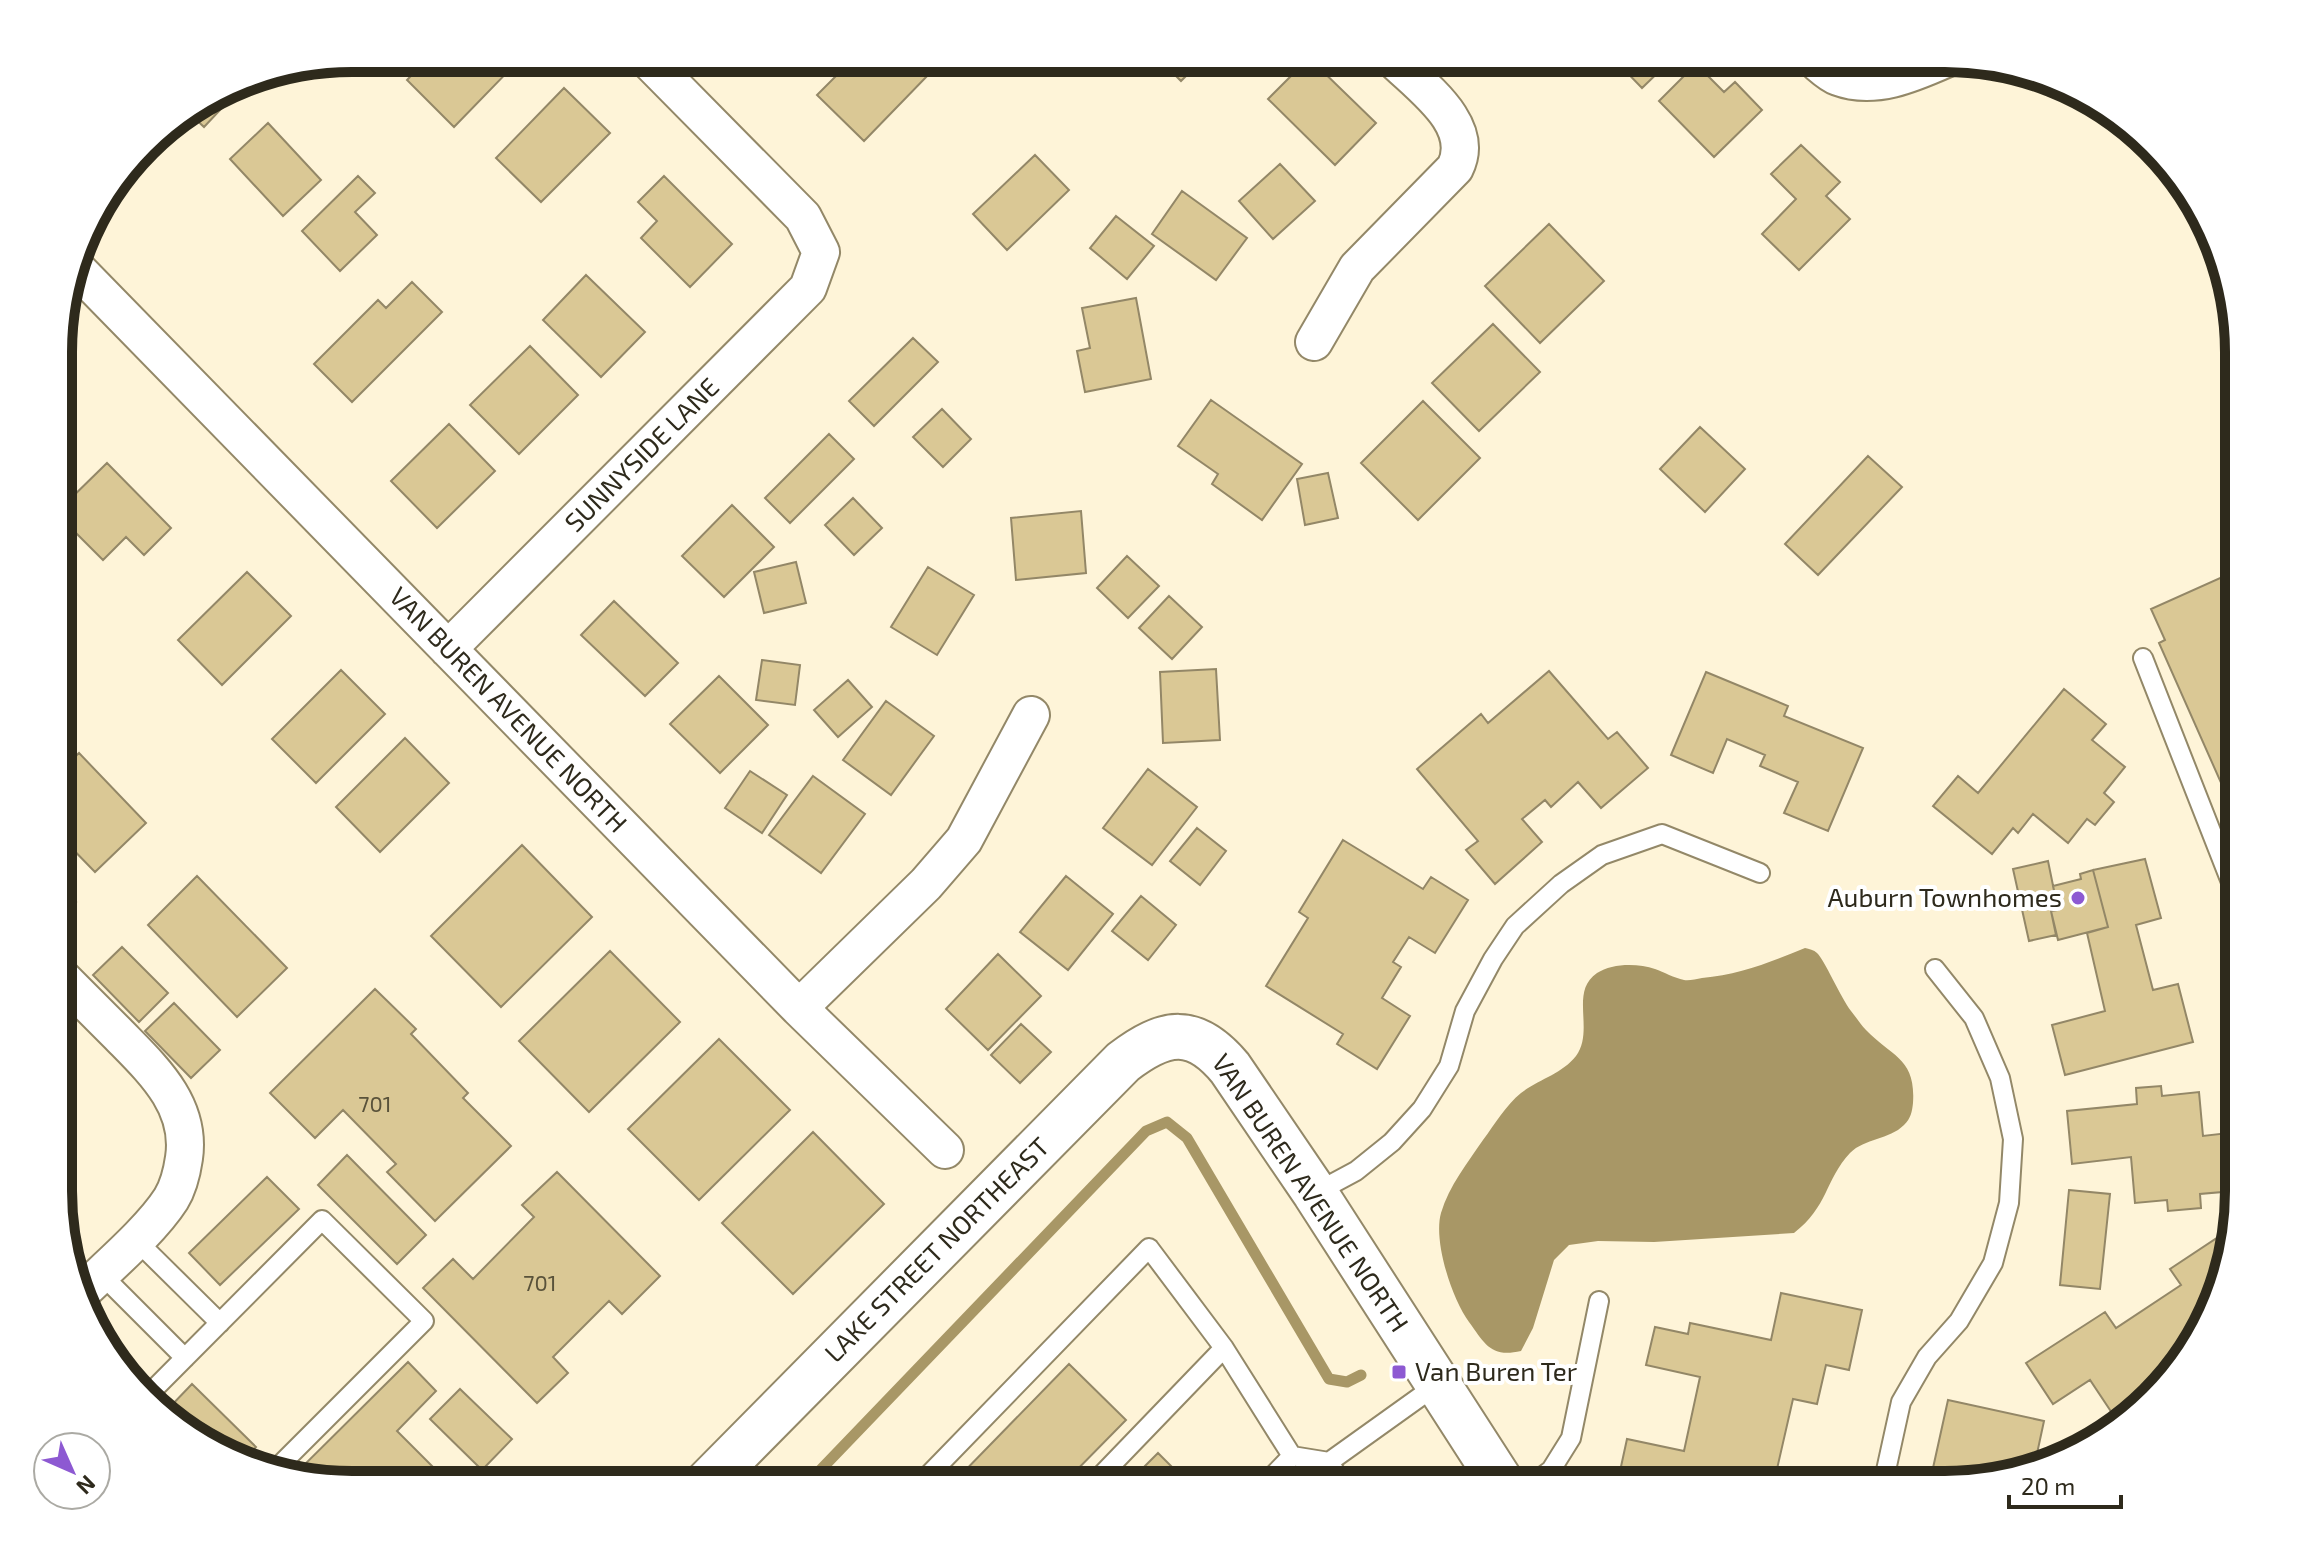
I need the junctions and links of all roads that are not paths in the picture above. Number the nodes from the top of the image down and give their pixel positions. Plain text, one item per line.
1 (660, 72) edge
2 (1406, 72) edge
3 (1830, 72) edge
4 (1916, 72) edge
5 (83, 275) edge
6 (1314, 342) dead end
7 (448, 649) junction
8 (2143, 658) dead end
9 (1031, 715) dead end
10 (2224, 864) edge
11 (1760, 873) dead end
12 (1935, 969) dead end
13 (72, 988) edge
14 (799, 1008) junction
15 (1183, 1038) joint
16 (945, 1150) dead end
17 (1315, 1193) junction
18 (135, 1239) junction
19 (91, 1283) edge
20 (1599, 1301) dead end
21 (220, 1323) junction
22 (1224, 1348) junction
23 (185, 1358) junction
24 (1438, 1384) junction
25 (154, 1389) edge
26 (1292, 1456) junction
27 (283, 1462) edge
28 (1329, 1462) junction
29 (1278, 1470) edge
30 (1334, 1470) edge
31 (1494, 1470) edge
32 (1551, 1470) edge
33 (1886, 1470) edge
34 (719, 1471) edge
35 (933, 1471) edge
36 (1106, 1471) edge

1 - 7 street, SUNNYSIDE LANE
2 - 6 street
3 - 4 street
5 - 7 street, VAN BUREN AVENUE NORTH
7 - 14 street, VAN BUREN AVENUE NORTH
8 - 10 lane
9 - 14 street
11 - 17 lane
12 - 33 lane
13 - 18 street
14 - 16 street, VAN BUREN AVENUE NORTH
15 - 17 street, VAN BUREN AVENUE NORTH
15 - 34 street, LAKE STREET NORTHEAST
17 - 24 street, VAN BUREN AVENUE NORTH
18 - 19 street
18 - 21 lane
19 - 23 lane
20 - 32 lane
21 - 23 lane
21 - 27 lane
22 - 26 lane
22 - 35 lane
22 - 36 lane
23 - 25 lane
24 - 28 lane
24 - 31 street, VAN BUREN AVENUE NORTH
26 - 28 lane
26 - 29 lane
28 - 30 lane

